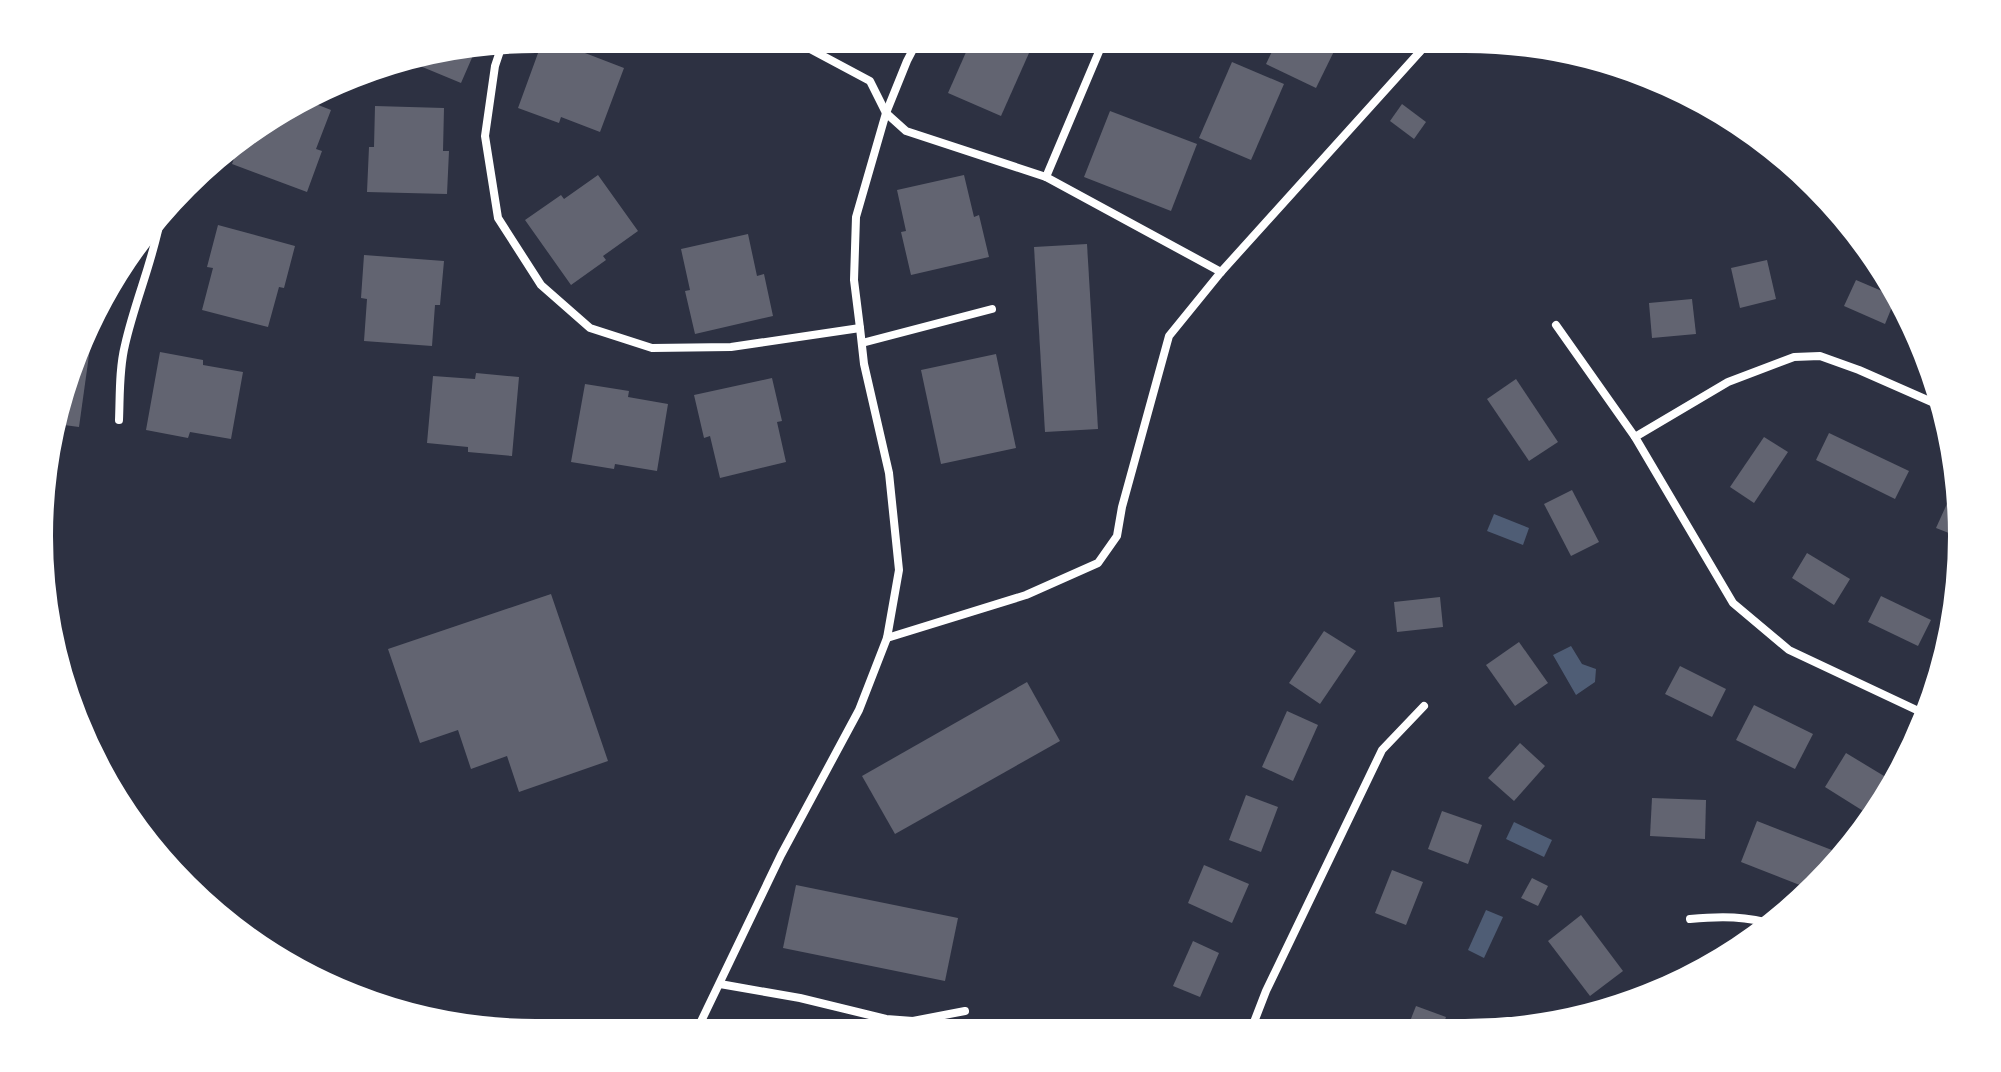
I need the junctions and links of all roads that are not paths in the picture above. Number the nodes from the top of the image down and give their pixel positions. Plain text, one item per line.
1 (808, 48) edge
2 (914, 48) edge
3 (1101, 48) edge
4 (1419, 48) edge
5 (1423, 48) edge
6 (501, 49) edge
7 (1419, 52) junction
8 (886, 113) junction
9 (1046, 177) junction
10 (160, 225) edge
11 (1221, 272) junction
12 (992, 309) dead end
13 (1556, 325) dead end
14 (860, 328) junction
15 (862, 343) junction
16 (1934, 403) edge
17 (119, 420) dead end
18 (1635, 437) junction
19 (887, 638) junction
20 (1424, 706) dead end
21 (1920, 712) edge
22 (1690, 919) dead end
23 (1764, 921) edge
24 (720, 984) junction
25 (965, 1011) dead end
26 (700, 1024) edge
27 (1253, 1024) edge

1 - 8 street
2 - 8 street
3 - 9 street
4 - 7 street
5 - 7 street
6 - 14 street
7 - 11 street
8 - 9 street
8 - 14 street
9 - 11 street
10 - 17 street
11 - 19 street
12 - 15 street
13 - 18 street
14 - 15 street
15 - 19 street
16 - 18 street
18 - 21 street
19 - 24 street
20 - 27 street
22 - 23 street
24 - 25 street
24 - 26 street

